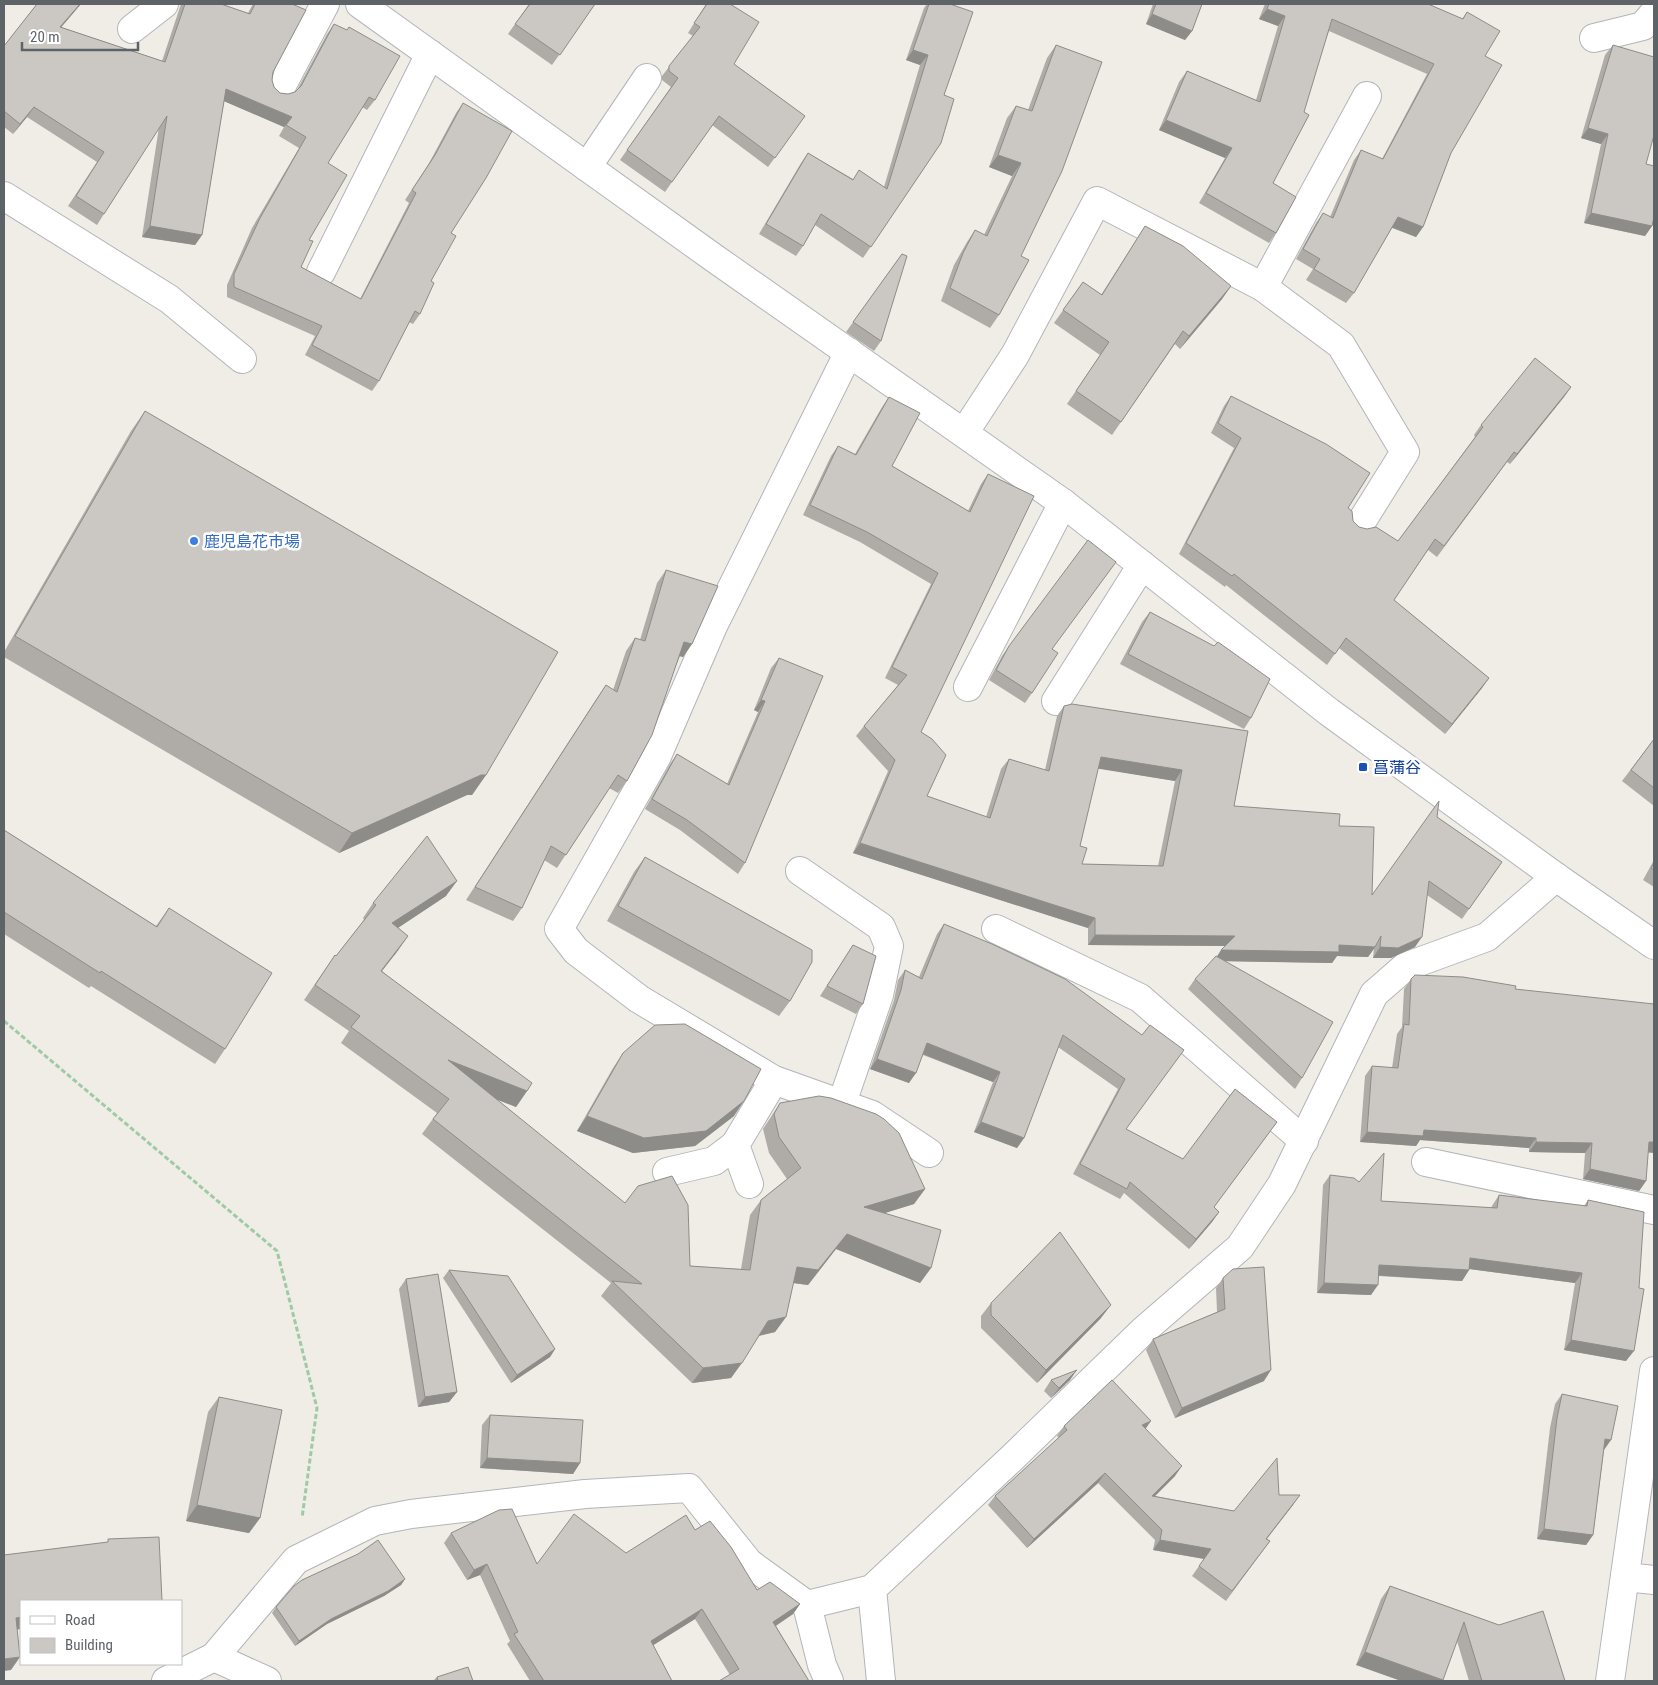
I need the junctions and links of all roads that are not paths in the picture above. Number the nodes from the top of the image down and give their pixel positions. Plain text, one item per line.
1 (164, 4) edge
2 (325, 4) edge
3 (360, 4) edge
4 (1654, 13) edge
5 (132, 29) dead end
6 (1594, 38) dead end
7 (430, 54) junction
8 (647, 78) dead end
9 (280, 89) dead end
10 (1367, 96) dead end
11 (587, 167) junction
12 (4, 196) edge
13 (321, 272) dead end
14 (1263, 287) junction
15 (850, 352) junction
16 (242, 359) dead end
17 (964, 432) junction
18 (1063, 504) junction
19 (1360, 524) dead end
20 (1142, 565) junction
21 (968, 687) dead end
22 (1056, 701) dead end
23 (800, 871) dead end
24 (1556, 877) junction
25 (996, 929) dead end
26 (1654, 945) edge
27 (774, 1080) junction
28 (842, 1103) junction
29 (1304, 1142) junction
30 (736, 1145) junction
31 (929, 1152) dead end
32 (1426, 1162) dead end
33 (667, 1172) dead end
34 (749, 1184) dead end
35 (1654, 1210) edge
36 (1654, 1380) edge
37 (1625, 1577) junction
38 (1654, 1580) edge
39 (872, 1589) junction
40 (807, 1605) junction
41 (214, 1657) junction
42 (166, 1681) edge
43 (267, 1681) edge
44 (829, 1681) edge
45 (881, 1681) edge
46 (1610, 1681) edge

1 - 5 street
2 - 9 street
3 - 7 street
4 - 6 street
7 - 11 street
7 - 13 street
8 - 11 street
10 - 14 street
11 - 15 street
12 - 16 street
14 - 17 street
14 - 19 street
15 - 17 street
15 - 27 street
17 - 18 street
18 - 20 street
18 - 21 street
20 - 22 street
20 - 24 street
23 - 28 street
24 - 26 street
24 - 29 street
25 - 29 street
27 - 28 street
27 - 30 street
28 - 31 street
29 - 39 street
30 - 33 street
30 - 34 street
32 - 35 street
36 - 37 street
37 - 38 street
37 - 46 street
39 - 40 street
39 - 45 street
40 - 41 street
40 - 44 street
41 - 42 street
41 - 43 street

